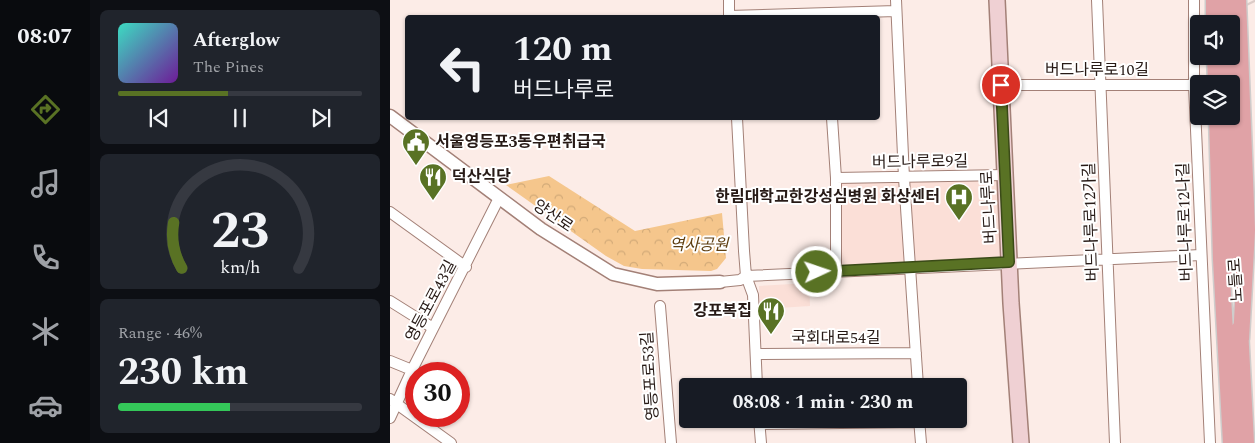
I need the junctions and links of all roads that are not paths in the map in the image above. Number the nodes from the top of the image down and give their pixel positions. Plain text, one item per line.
1 (729, 0) edge
2 (896, 0) edge
3 (997, 0) edge
4 (1097, 0) edge
5 (1194, 0) edge
6 (1202, 0) edge
7 (1214, 0) edge
8 (1227, 0) edge
9 (1238, 0) edge
10 (896, 11) junction
11 (729, 15) edge
12 (826, 15) edge
13 (1203, 15) edge
14 (1214, 15) edge
15 (1227, 15) edge
16 (1198, 75) edge
17 (1190, 84) edge
18 (1001, 85) junction
19 (1101, 86) junction
20 (390, 116) edge
21 (737, 120) edge
22 (832, 120) edge
23 (1199, 125) edge
24 (1206, 125) edge
25 (1217, 125) edge
26 (1230, 125) edge
27 (1005, 175) junction
28 (836, 178) junction
29 (904, 178) junction
30 (499, 198) junction
31 (390, 212) edge
32 (1201, 255) junction
33 (1107, 258) junction
34 (1009, 262) junction
35 (466, 267) junction
36 (910, 268) junction
37 (836, 271) junction
38 (746, 276) junction
39 (720, 282) joint
40 (1223, 294) junction
41 (390, 301) edge
42 (660, 306) dead end
43 (433, 328) junction
44 (1241, 339) junction
45 (916, 353) junction
46 (756, 354) junction
47 (390, 362) edge
48 (416, 362) edge
49 (405, 367) edge
50 (757, 378) edge
51 (918, 378) edge
52 (405, 381) edge
53 (393, 400) edge
54 (390, 418) edge
55 (760, 428) edge
56 (920, 428) edge
57 (451, 443) edge
58 (670, 443) edge
59 (762, 443) edge
60 (920, 443) edge
61 (1021, 443) edge
62 (1115, 443) edge
63 (1210, 443) edge
64 (1231, 443) edge
65 (1246, 443) edge

1 - 11 street
2 - 10 street
3 - 18 main road, 버드나루로
4 - 19 street, 버드나루로12가길
5 - 16 street, 버드나루로12나길
6 - 13 main road
7 - 14 main road
8 - 15 main road
9 - 44 main road
10 - 12 street
10 - 29 street
17 - 19 street, 버드나루로10길
18 - 19 street, 버드나루로10길
18 - 27 main road, 버드나루로
19 - 33 street, 버드나루로12가길
20 - 30 street, 양산로
21 - 38 street
22 - 28 street
23 - 32 street, 버드나루로12나길
24 - 40 main road
25 - 40 main road, 노들로
26 - 44 main road, 노들로
27 - 29 street, 버드나루로9길
27 - 34 main road, 버드나루로
28 - 29 street, 버드나루로9길
28 - 37 street
29 - 36 street
30 - 35 street, 영등포로43길
30 - 39 street, 양산로
31 - 35 street
32 - 33 street
32 - 63 street, 버드나루로12나길
33 - 34 street
33 - 62 street, 버드나루로12가길
34 - 36 street
34 - 61 main road, 버드나루로
35 - 43 street, 영등포로43길
36 - 37 street
36 - 45 street
37 - 38 street
38 - 39 street
38 - 46 street
40 - 64 main road, 노들로
41 - 43 street
42 - 58 street, 영등포로53길
43 - 48 street, 영등포로43길
44 - 65 main road, 노들로
45 - 46 street, 국회대로54길
45 - 51 street
46 - 50 street
47 - 49 street
52 - 53 street, 영등포로43길
53 - 54 street, 영등포로43길
53 - 57 street
55 - 59 street
56 - 60 street

